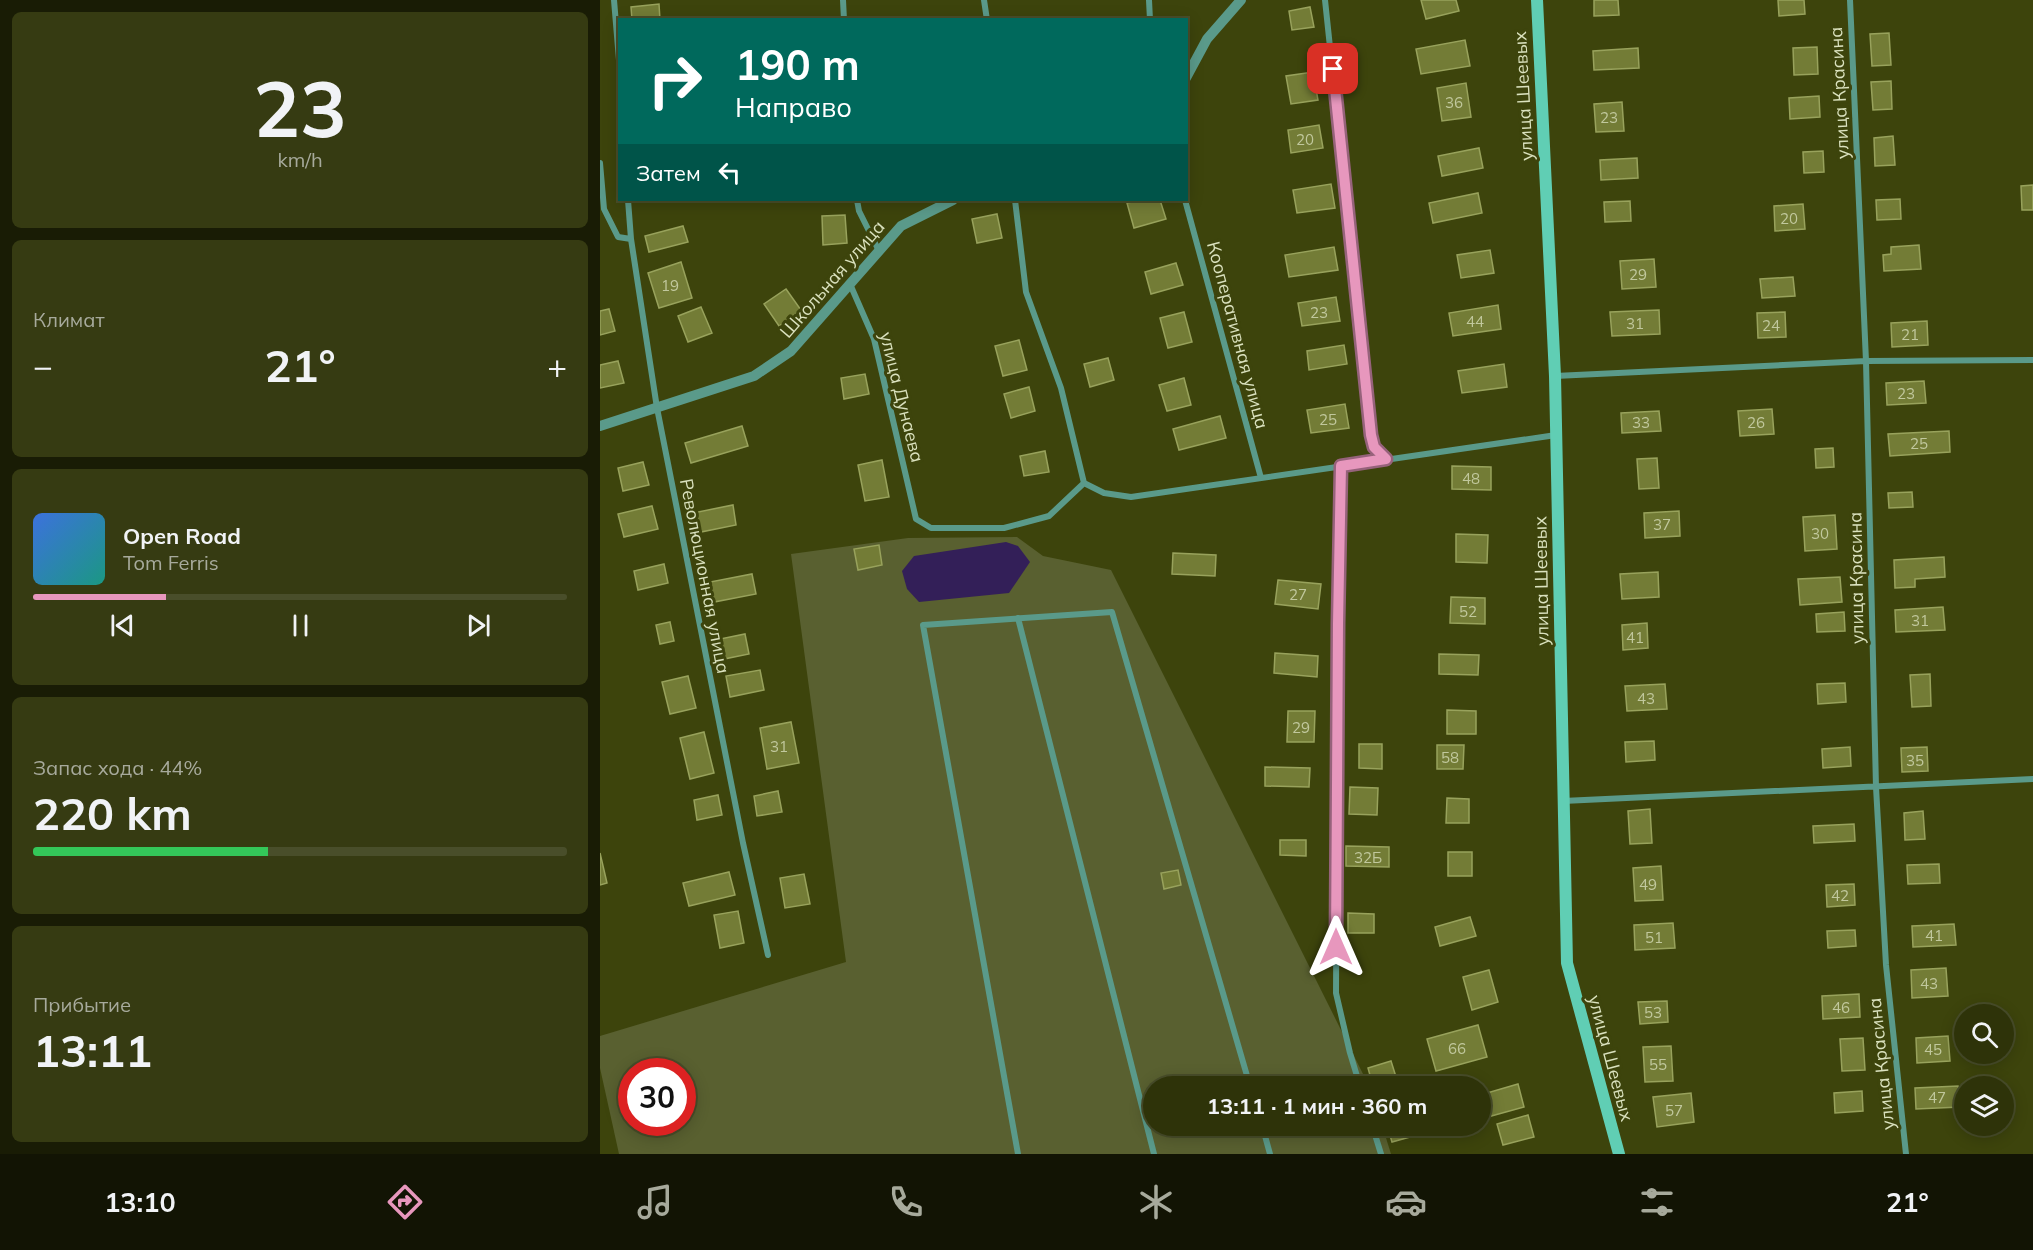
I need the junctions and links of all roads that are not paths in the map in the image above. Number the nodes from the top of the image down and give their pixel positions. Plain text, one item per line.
1 (615, 0) edge
2 (843, 0) edge
3 (984, 0) edge
4 (1149, 0) edge
5 (1241, 0) edge
6 (1325, 0) edge
7 (1537, 0) edge
8 (1850, 0) edge
9 (844, 18) edge
10 (987, 18) edge
11 (1150, 18) edge
12 (618, 43) edge
13 (1188, 74) edge
14 (600, 163) edge
15 (628, 201) edge
16 (857, 201) edge
17 (951, 201) edge
18 (1015, 201) edge
19 (1185, 201) edge
20 (631, 239) junction
21 (879, 251) junction
22 (850, 284) junction
23 (2033, 360) edge
24 (1866, 361) junction
25 (1555, 376) junction
26 (657, 408) junction
27 (600, 426) edge
28 (1556, 435) junction
29 (1386, 459) junction
30 (1341, 466) junction
31 (1261, 478) junction
32 (1084, 483) junction
33 (1018, 618) junction
34 (2033, 779) edge
35 (1876, 787) junction
36 (1563, 801) junction
37 (768, 955) dead end
38 (1247, 1076) edge
39 (1357, 1076) edge
40 (1265, 1136) edge
41 (1375, 1136) edge
42 (1018, 1154) edge
43 (1154, 1154) edge
44 (1270, 1154) edge
45 (1381, 1154) edge
46 (1619, 1154) edge
47 (1906, 1154) edge

1 - 12 street
2 - 9 street
3 - 10 street
4 - 11 street
5 - 13 street
6 - 29 street
7 - 25 main road, улица Шеевых
8 - 24 street, улица Красина
14 - 20 street
15 - 20 street, Революционная улица
16 - 21 street
17 - 21 street, Школьная улица
18 - 32 street
19 - 31 street, Кооперативная улица
20 - 26 street, Революционная улица
21 - 22 street, Школьная улица
22 - 26 street, Школьная улица
22 - 32 street, улица Дунаева
23 - 24 street
24 - 25 street
24 - 35 street, улица Красина
25 - 28 main road, улица Шеевых
26 - 27 street, Школьная улица
26 - 37 street, Революционная улица
28 - 29 street
28 - 36 main road, улица Шеевых
29 - 30 street
30 - 31 street
30 - 39 street
31 - 32 street
33 - 38 street
33 - 42 street
33 - 43 street
34 - 35 street
35 - 36 street
35 - 47 street, улица Красина
36 - 46 main road, улица Шеевых
40 - 44 street
41 - 45 street

